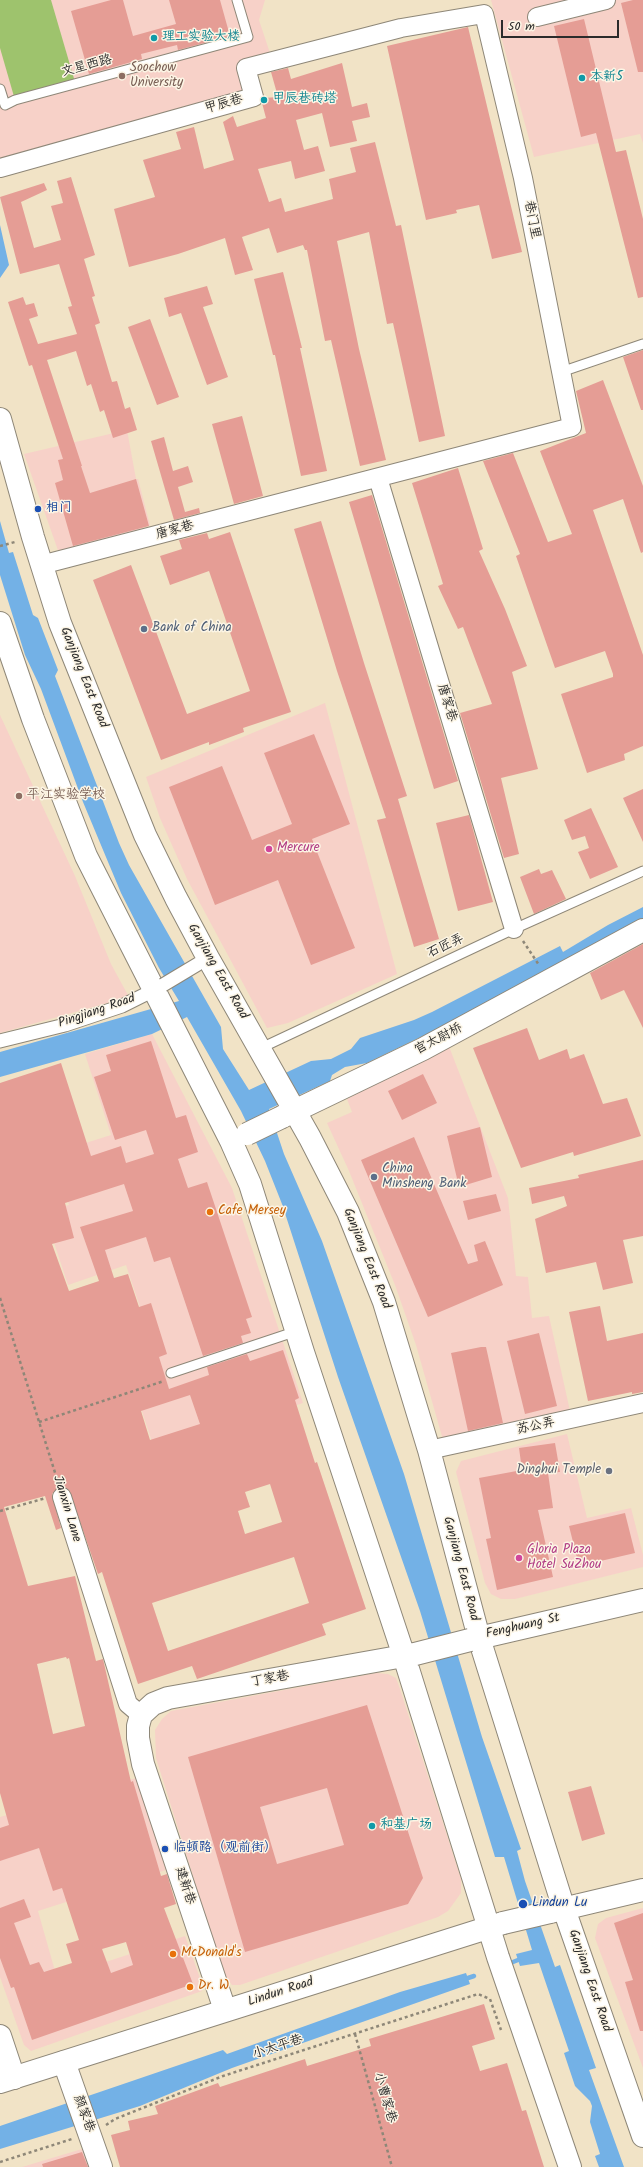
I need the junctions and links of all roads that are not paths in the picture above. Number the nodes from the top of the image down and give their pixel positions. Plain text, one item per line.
1 (237, 0) edge
2 (606, 0) edge
3 (484, 14) joint
4 (537, 17) dead end
5 (0, 89) edge
6 (0, 168) edge
7 (643, 344) edge
8 (561, 372) junction
9 (0, 419) edge
10 (572, 428) joint
11 (378, 478) junction
12 (41, 565) junction
13 (0, 623) edge
14 (643, 871) edge
15 (514, 929) junction
16 (643, 930) edge
17 (203, 961) junction
18 (158, 991) junction
19 (0, 1041) edge
20 (265, 1056) junction
21 (290, 1110) junction
22 (239, 1138) junction
23 (296, 1330) junction
24 (171, 1373) road end
25 (643, 1403) edge
26 (428, 1450) junction
27 (62, 1498) road end
28 (643, 1600) edge
29 (475, 1639) junction
30 (409, 1655) junction
31 (141, 1715) junction
32 (643, 1890) edge
33 (557, 1910) junction
34 (496, 1925) junction
35 (225, 2010) junction
36 (0, 2036) edge
37 (64, 2062) junction
38 (7, 2080) edge
39 (643, 2136) edge
40 (101, 2167) edge
41 (570, 2167) edge

1 - 5 lane, 文星西路
2 - 4 street
3 - 6 street, 甲辰巷
3 - 8 street, 巷门里
7 - 8 lane
8 - 10 street, 巷门里
9 - 12 main road, Ganjiang East Road
10 - 11 street, 唐家巷
11 - 12 street, 唐家巷
11 - 15 street, 唐家巷
12 - 17 main road, Ganjiang East Road
13 - 18 main road
14 - 15 lane, 石匠弄
15 - 20 lane, 石匠弄
16 - 21 main road, 官太尉桥
17 - 18 street, Pingjiang Road, bridge
17 - 20 main road, Ganjiang East Road
18 - 19 street, Pingjiang Road
18 - 22 main road
20 - 21 main road, Ganjiang East Road
21 - 22 main road, 官太尉桥, bridge
21 - 26 main road, Ganjiang East Road
22 - 23 main road
23 - 24 lane
23 - 30 main road
25 - 26 street, 苏公弄
26 - 29 main road, Ganjiang East Road
27 - 31 street, Jianxin Lane
28 - 29 main road, Fenghuang St
29 - 30 main road, Fenghuang St, bridge
29 - 33 main road, Ganjiang East Road
30 - 31 main road, 丁家巷
30 - 34 main road
31 - 35 main road, 建新巷
32 - 33 main road, Lindun Road
33 - 34 main road, Lindun Road, bridge
33 - 39 main road, Ganjiang East Road
34 - 35 main road, Lindun Road
34 - 41 main road
35 - 37 main road, Lindun Road
36 - 38 main road
37 - 38 main road, Lindun Road
37 - 40 main road, 颜家巷

